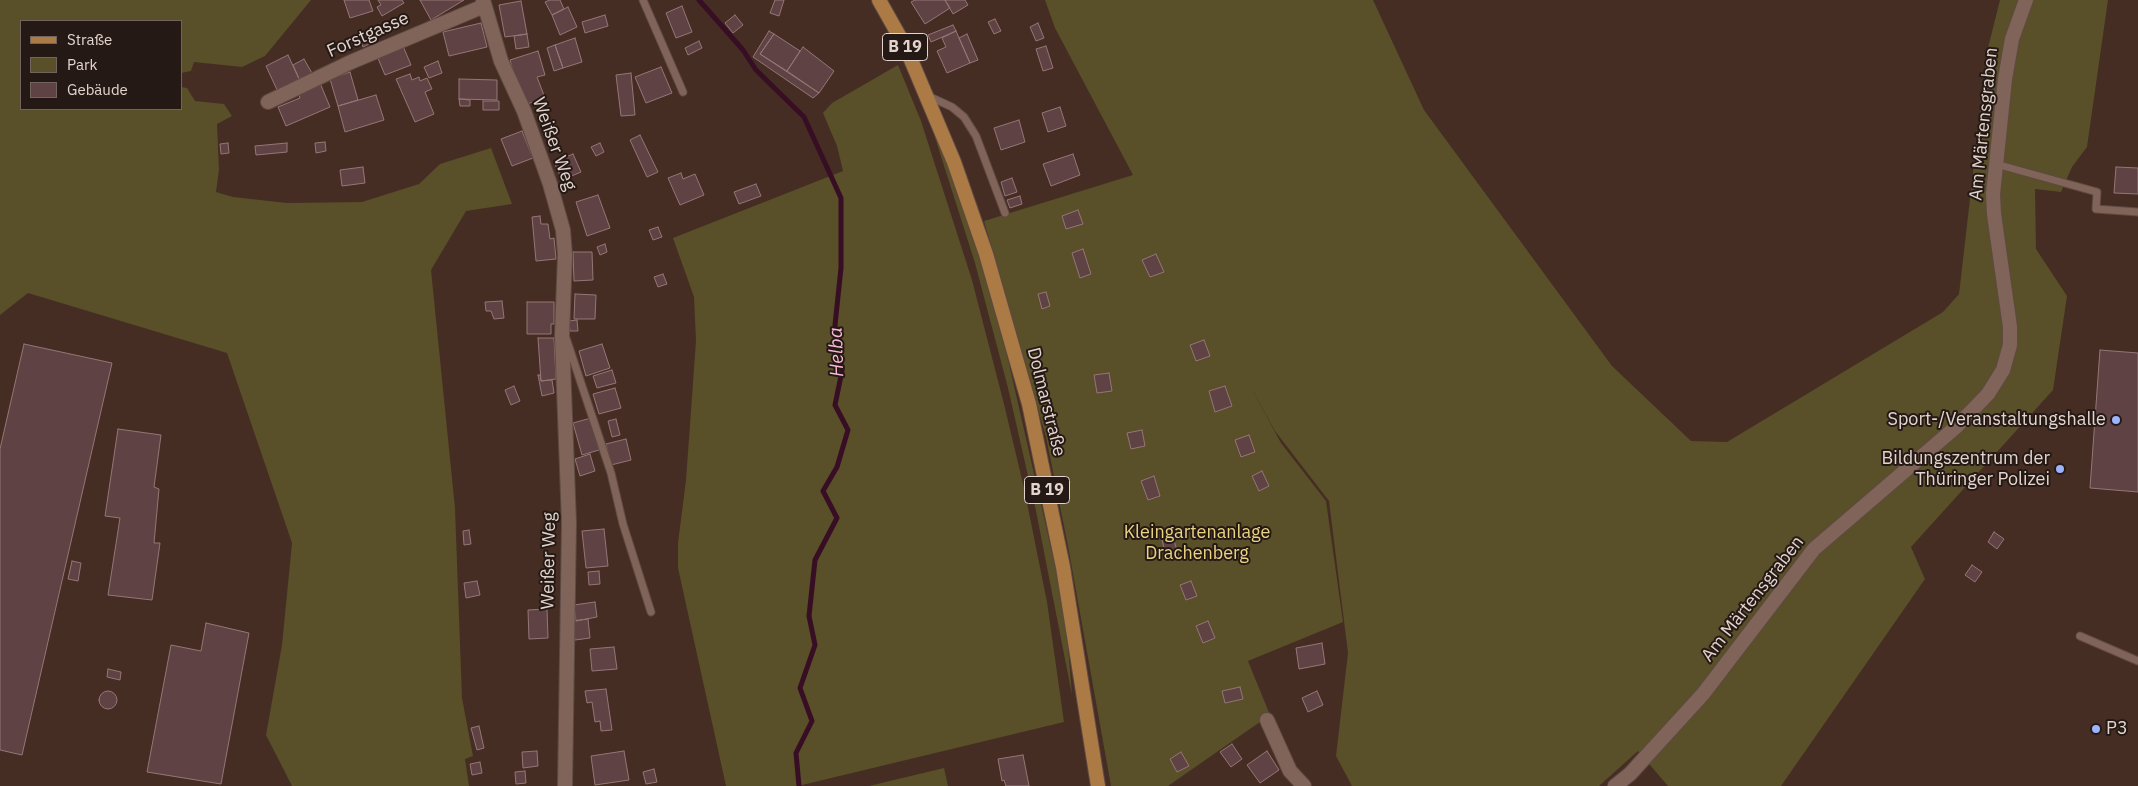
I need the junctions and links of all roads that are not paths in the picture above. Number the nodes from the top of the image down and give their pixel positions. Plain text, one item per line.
1 (643, 0) edge
2 (879, 0) edge
3 (2026, 0) edge
4 (484, 3) edge
5 (683, 92) dead end
6 (928, 96) junction
7 (268, 102) dead end
8 (1996, 164) junction
9 (2138, 212) edge
10 (1005, 213) dead end
11 (562, 336) junction
12 (651, 612) dead end
13 (2080, 636) dead end
14 (2138, 662) edge
15 (1267, 720) dead end
16 (565, 786) edge
17 (1098, 786) edge
18 (1304, 786) edge
19 (1615, 786) edge

1 - 5 lane
2 - 6 main road, Dolmarstraße / B 19
3 - 8 street, Am Märtensgraben
4 - 7 street, Forstgasse
4 - 11 street, Weißer Weg
6 - 10 lane
6 - 17 main road, Dolmarstraße / B 19
8 - 9 lane
8 - 19 street, Am Märtensgraben
11 - 12 lane
11 - 16 street, Weißer Weg
13 - 14 lane
15 - 18 street

